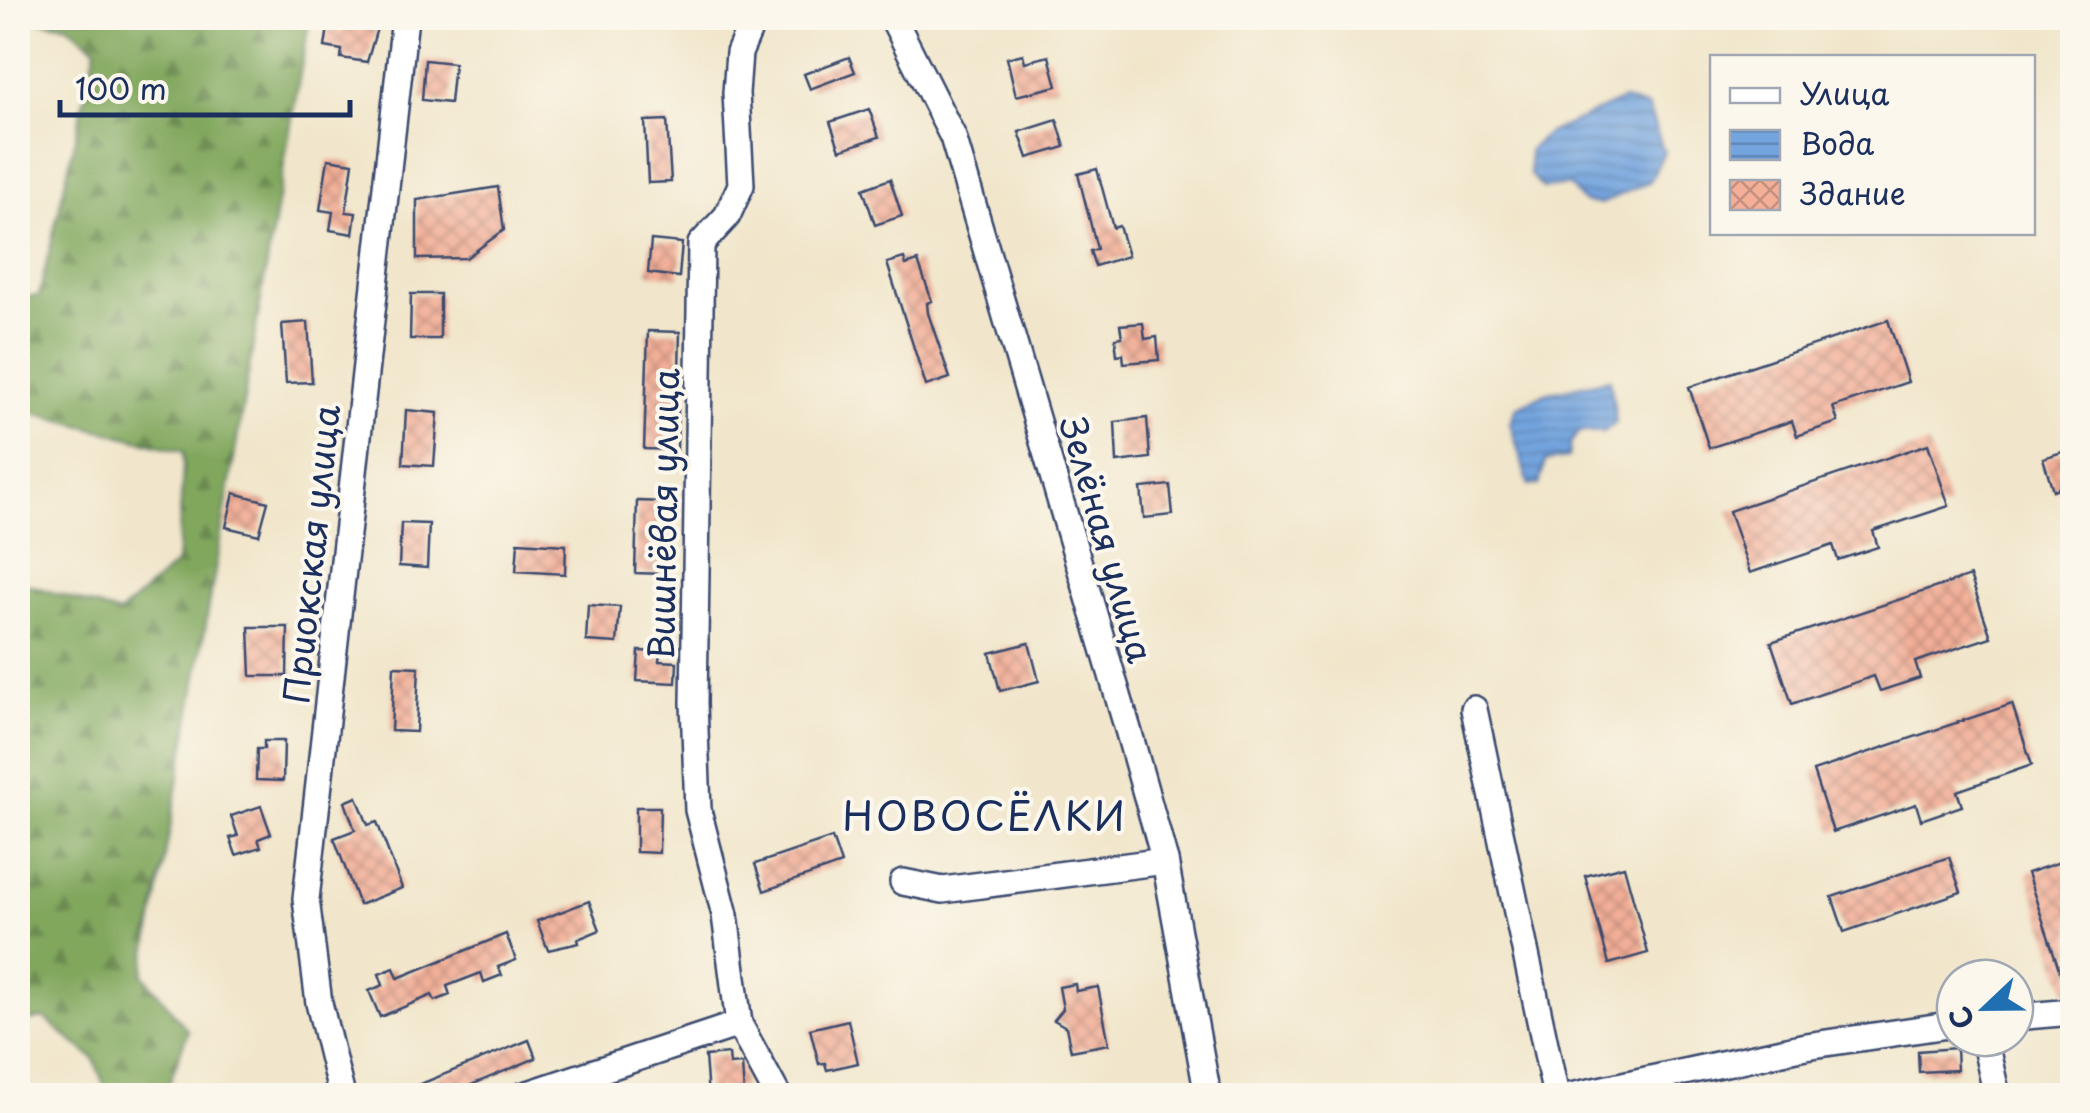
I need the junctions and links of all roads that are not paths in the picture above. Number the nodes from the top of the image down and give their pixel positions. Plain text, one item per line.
1 (404, 18) edge
2 (754, 18) edge
3 (893, 18) edge
4 (1474, 710) dead end
5 (1165, 861) junction
6 (903, 882) dead end
7 (2072, 1012) edge
8 (2035, 1015) edge
9 (739, 1024) junction
10 (1935, 1027) edge
11 (1988, 1058) edge
12 (342, 1096) edge
13 (522, 1096) edge
14 (778, 1096) edge
15 (1208, 1096) edge
16 (1556, 1096) edge
17 (1571, 1096) edge
18 (1997, 1096) edge

1 - 12 street, Приокская улица
2 - 9 street, Вишнёвая улица
3 - 5 street, Зелёная улица
4 - 16 street
5 - 6 street
5 - 15 street, Зелёная улица
7 - 8 street
9 - 13 street
9 - 14 street
10 - 17 street
11 - 18 street

